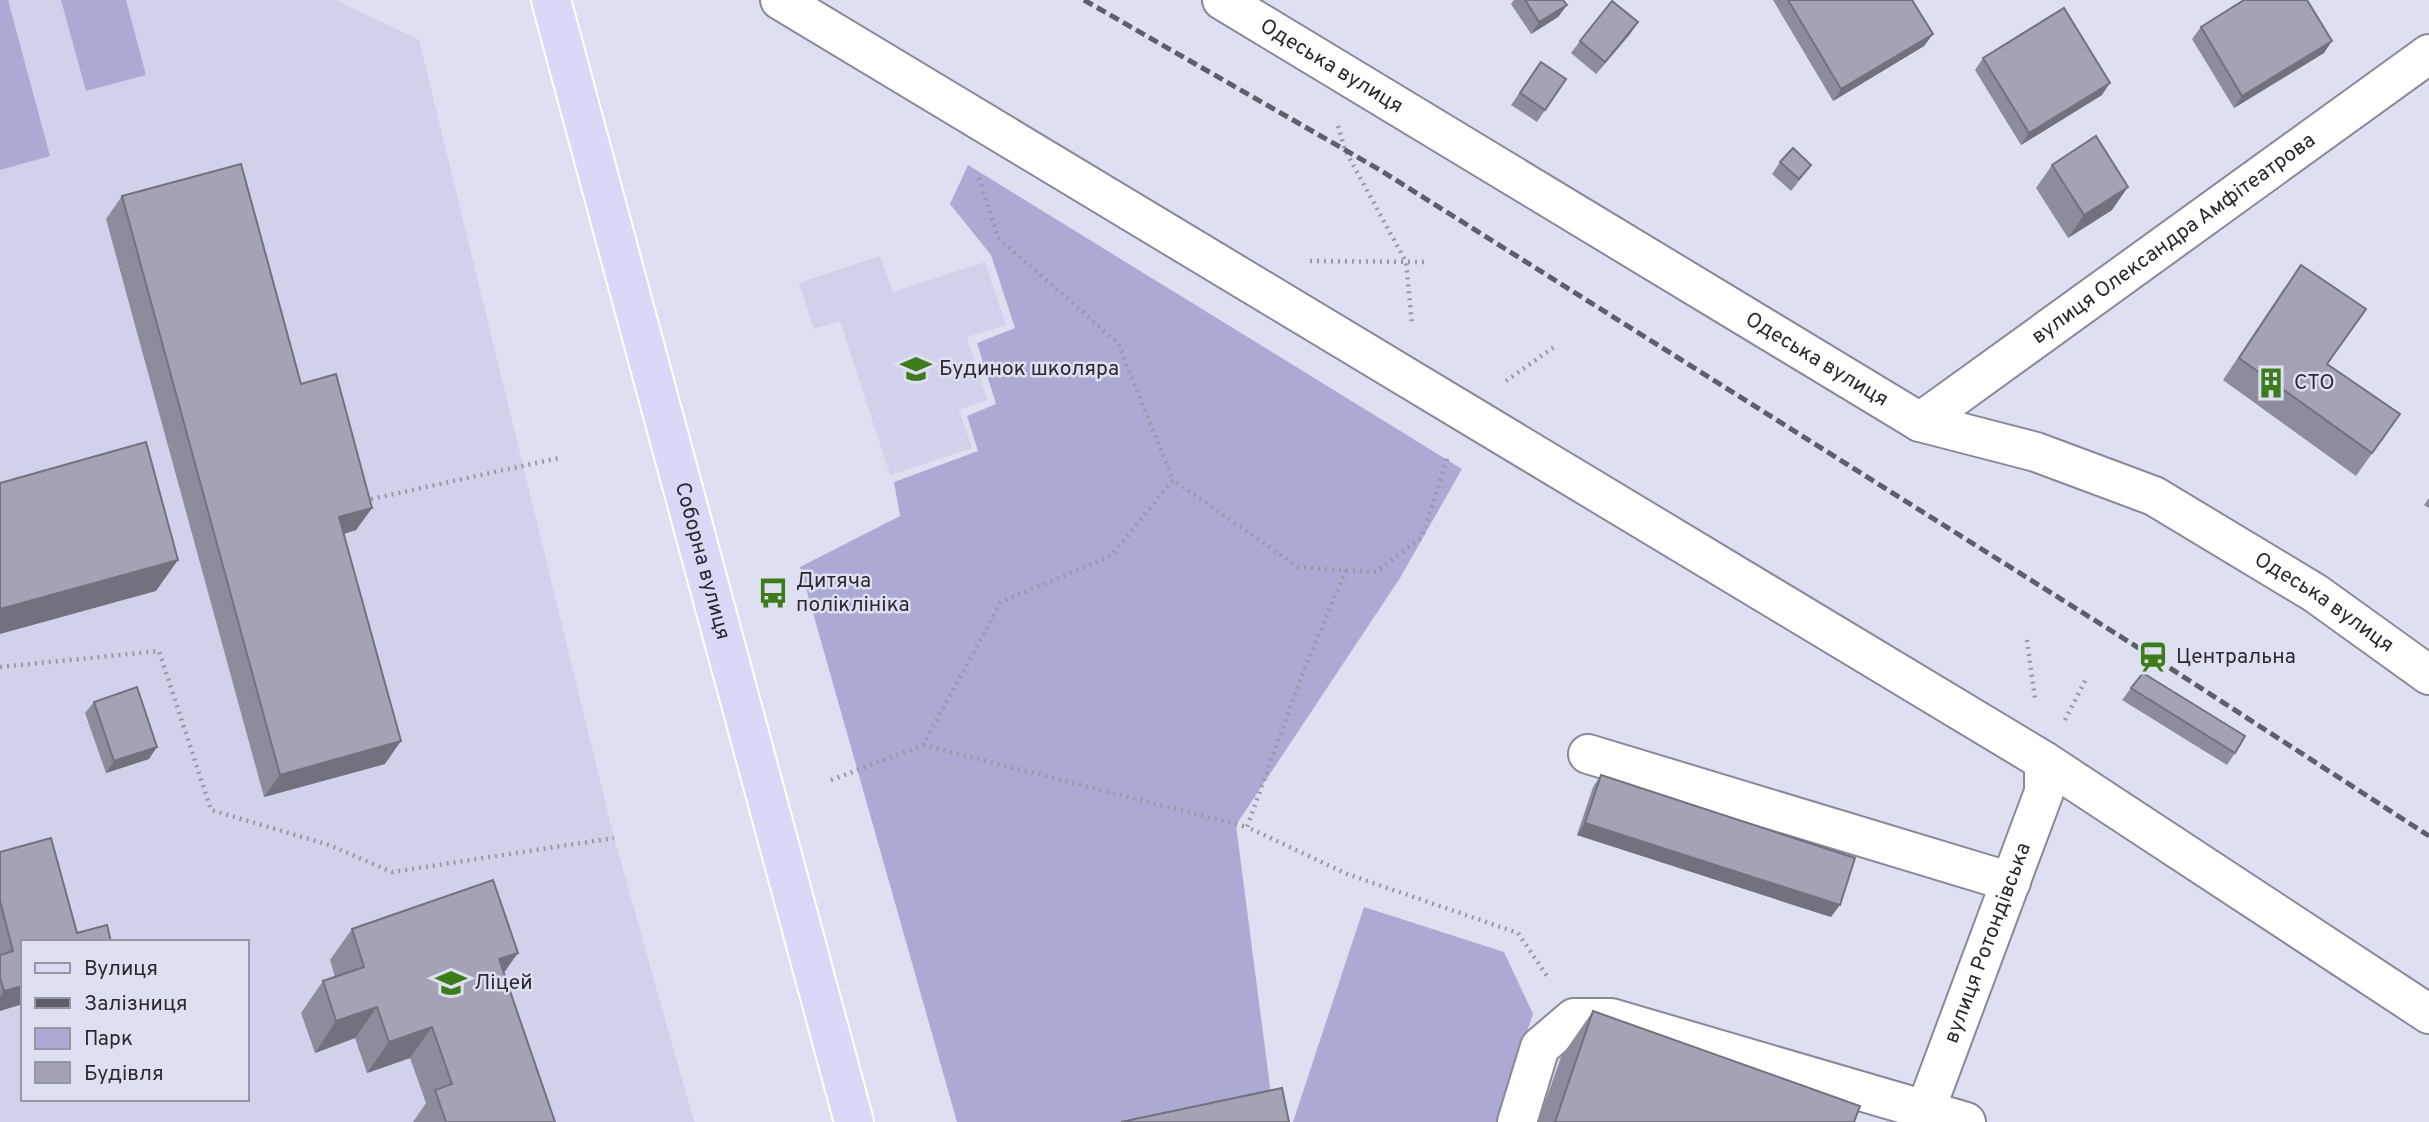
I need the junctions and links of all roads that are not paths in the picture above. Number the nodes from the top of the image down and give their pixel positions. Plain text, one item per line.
1 (551, 0) edge
2 (780, 0) edge
3 (1222, 0) edge
4 (1270, 10) edge
5 (2429, 54) edge
6 (1920, 422) junction
7 (2429, 675) edge
8 (1588, 754) dead end
9 (2044, 761) junction
10 (2011, 882) junction
11 (2429, 1014) edge
12 (1924, 1116) edge
13 (854, 1122) edge
14 (1517, 1122) edge
15 (1966, 1122) edge

1 - 13 main road, Соборна вулиця
2 - 9 street
3 - 4 street, Одеська вулиця
4 - 6 street, Одеська вулиця
5 - 6 street, вулиця Олександра Амфітеатрова
6 - 7 street, Одеська вулиця
8 - 10 street
9 - 10 street, вулиця Ротондівська
9 - 11 street
10 - 12 street, вулиця Ротондівська
12 - 14 street
12 - 15 street

